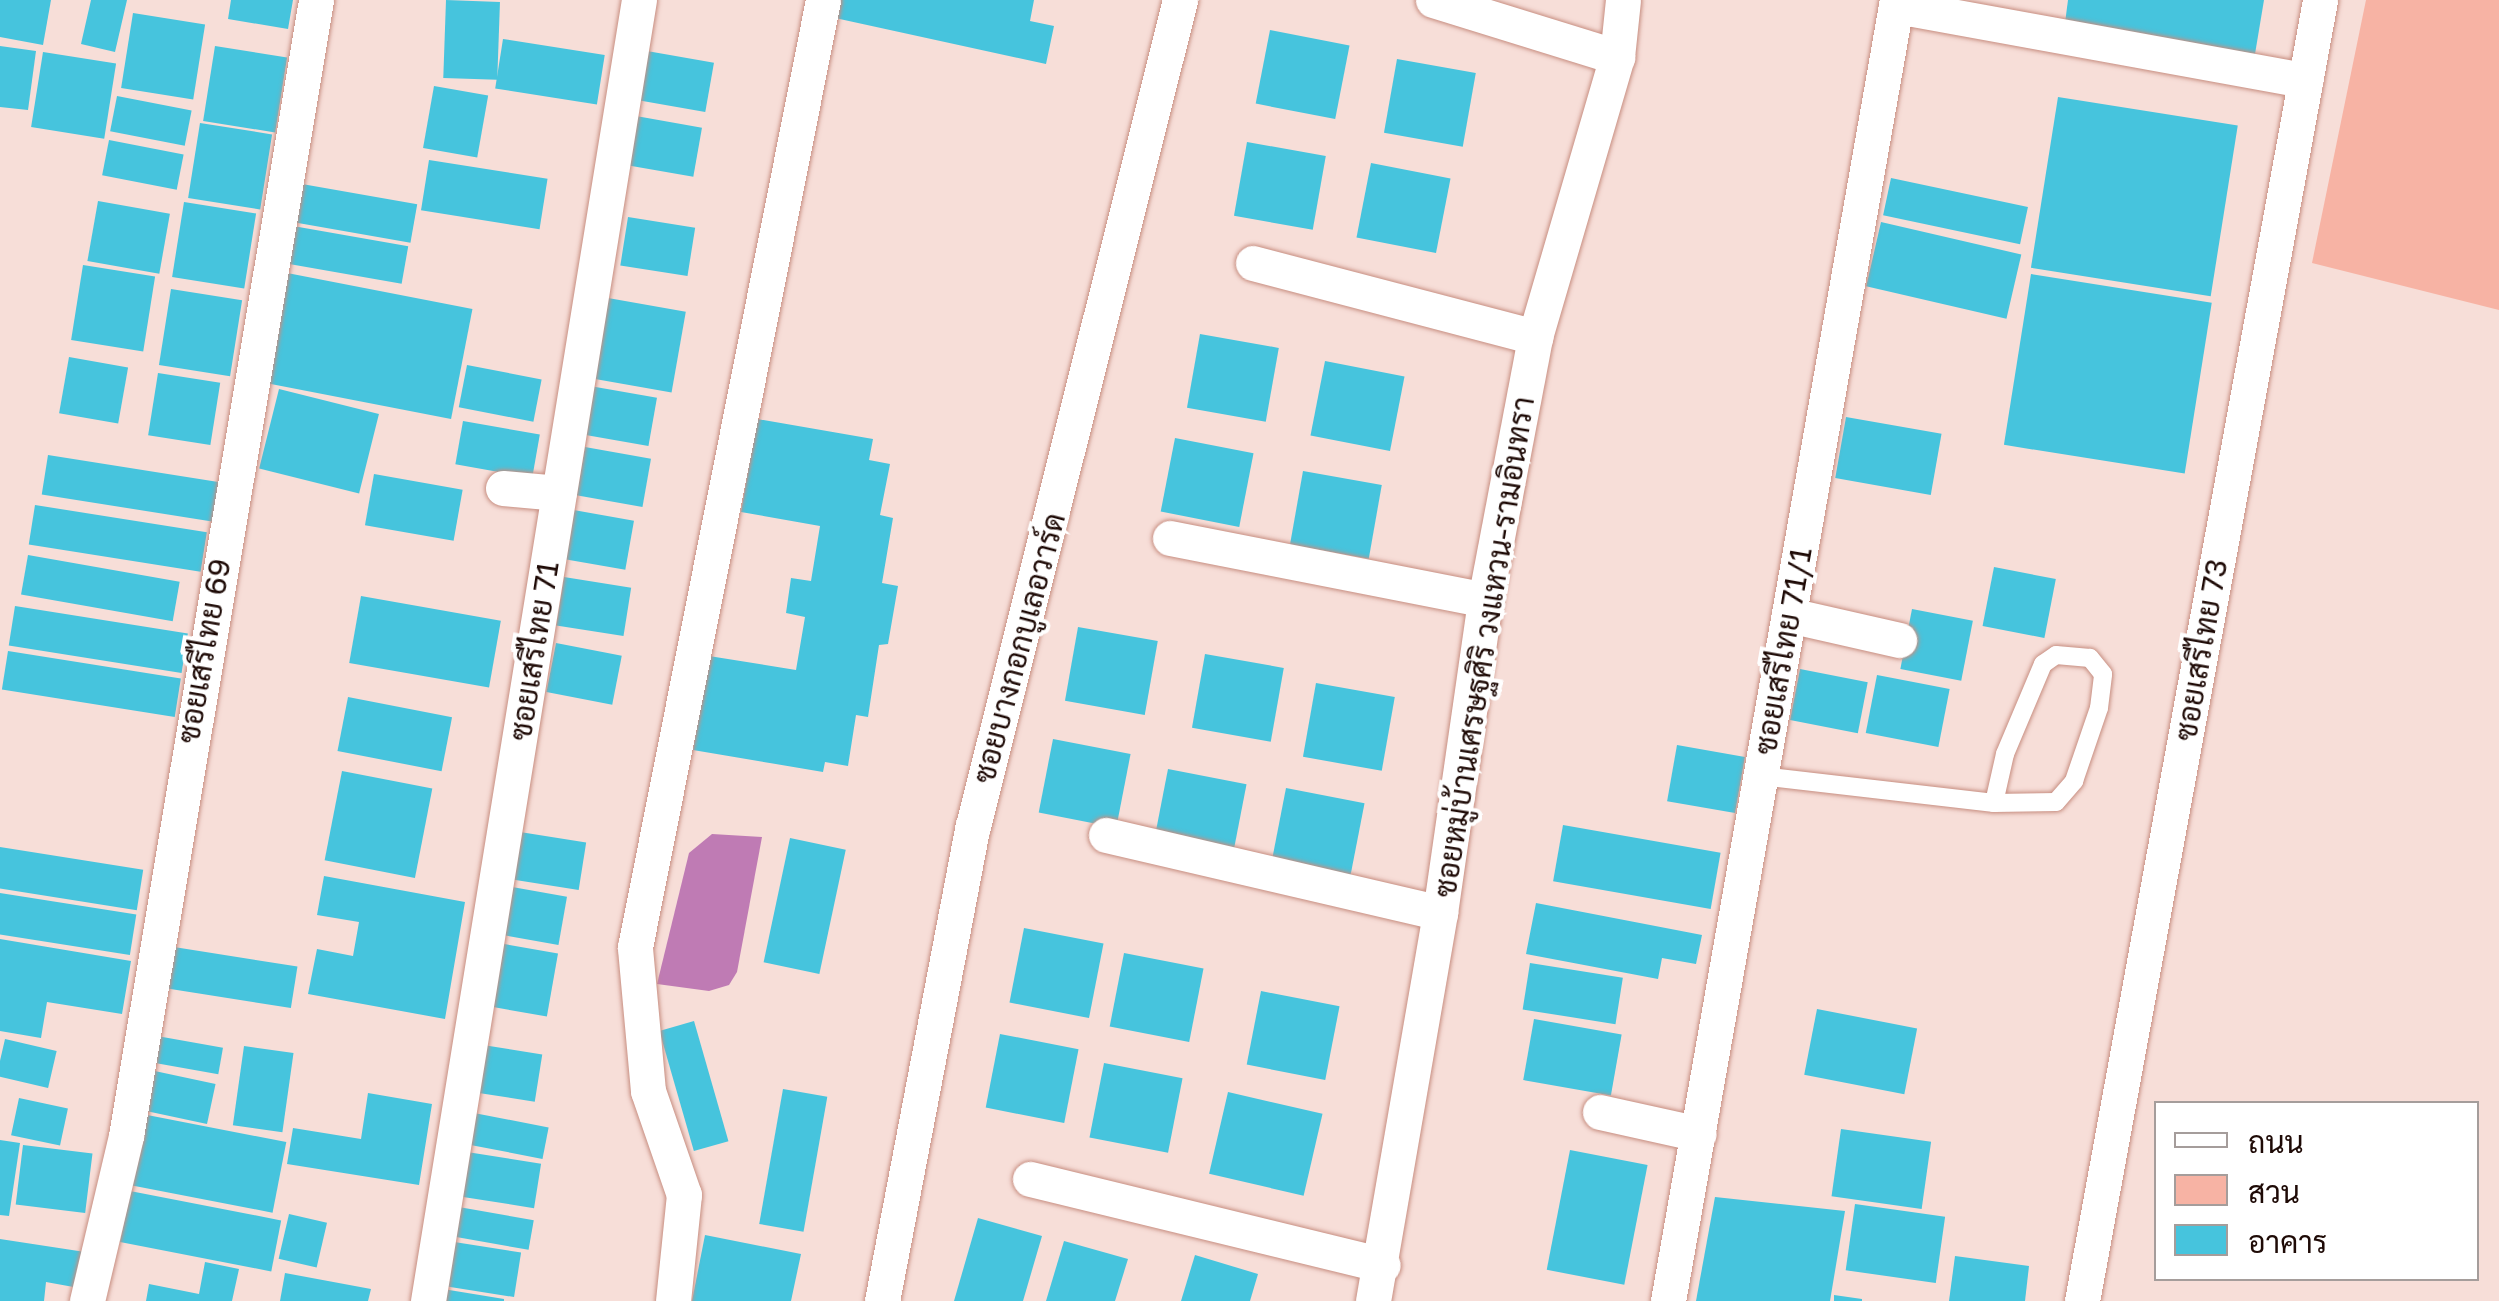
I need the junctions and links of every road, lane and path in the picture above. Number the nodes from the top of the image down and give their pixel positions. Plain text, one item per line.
1 (316, 0) edge
2 (639, 0) edge
3 (823, 0) edge
4 (1180, 0) edge
5 (1433, 0) edge
6 (1623, 0) edge
7 (2320, 0) edge
8 (1897, 3) edge
9 (1618, 57) junction
10 (2306, 80) junction
11 (1253, 264) dead end
12 (1536, 336) junction
13 (503, 488) dead end
14 (560, 494) junction
15 (1170, 538) dead end
16 (1485, 600) junction
17 (1789, 615) junction
18 (1898, 640) dead end
19 (1762, 776) junction
20 (1994, 803) junction
21 (1106, 835) dead end
22 (1440, 913) junction
23 (1600, 1112) dead end
24 (1699, 1134) junction
25 (1030, 1180) dead end
26 (1382, 1265) junction
27 (87, 1301) edge
28 (428, 1301) edge
29 (673, 1301) edge
30 (882, 1301) edge
31 (1373, 1301) edge
32 (1668, 1301) edge
33 (2082, 1301) edge

1 - 27 street, ซอยเสรีไทย 69
2 - 14 street, ซอยเสรีไทย 71
3 - 29 street
4 - 30 street, ซอยบางกอกบูเลอวาร์ด
5 - 9 street
6 - 9 street, ซอยหมู่บ้านเศรษฐศิริ วงแหวน-รามอินทรา
7 - 10 street, ซอยเสรีไทย 73
8 - 10 street
8 - 17 street, ซอยเสรีไทย 71/1
9 - 12 street, ซอยหมู่บ้านเศรษฐศิริ วงแหวน-รามอินทรา
10 - 33 street, ซอยเสรีไทย 73
11 - 12 street
12 - 16 street, ซอยหมู่บ้านเศรษฐศิริ วงแหวน-รามอินทรา
13 - 14 street
14 - 28 street, ซอยเสรีไทย 71
15 - 16 street
16 - 22 street, ซอยหมู่บ้านเศรษฐศิริ วงแหวน-รามอินทรา
17 - 18 street
17 - 19 street, ซอยเสรีไทย 71/1
19 - 20 lane
19 - 24 street, ซอยเสรีไทย 71/1
20 - 20 lane
21 - 22 street
22 - 26 street, ซอยหมู่บ้านเศรษฐศิริ วงแหวน-รามอินทรา
23 - 24 street
24 - 32 street, ซอยเสรีไทย 71/1
25 - 26 street
26 - 31 street, ซอยหมู่บ้านเศรษฐศิริ วงแหวน-รามอินทรา

